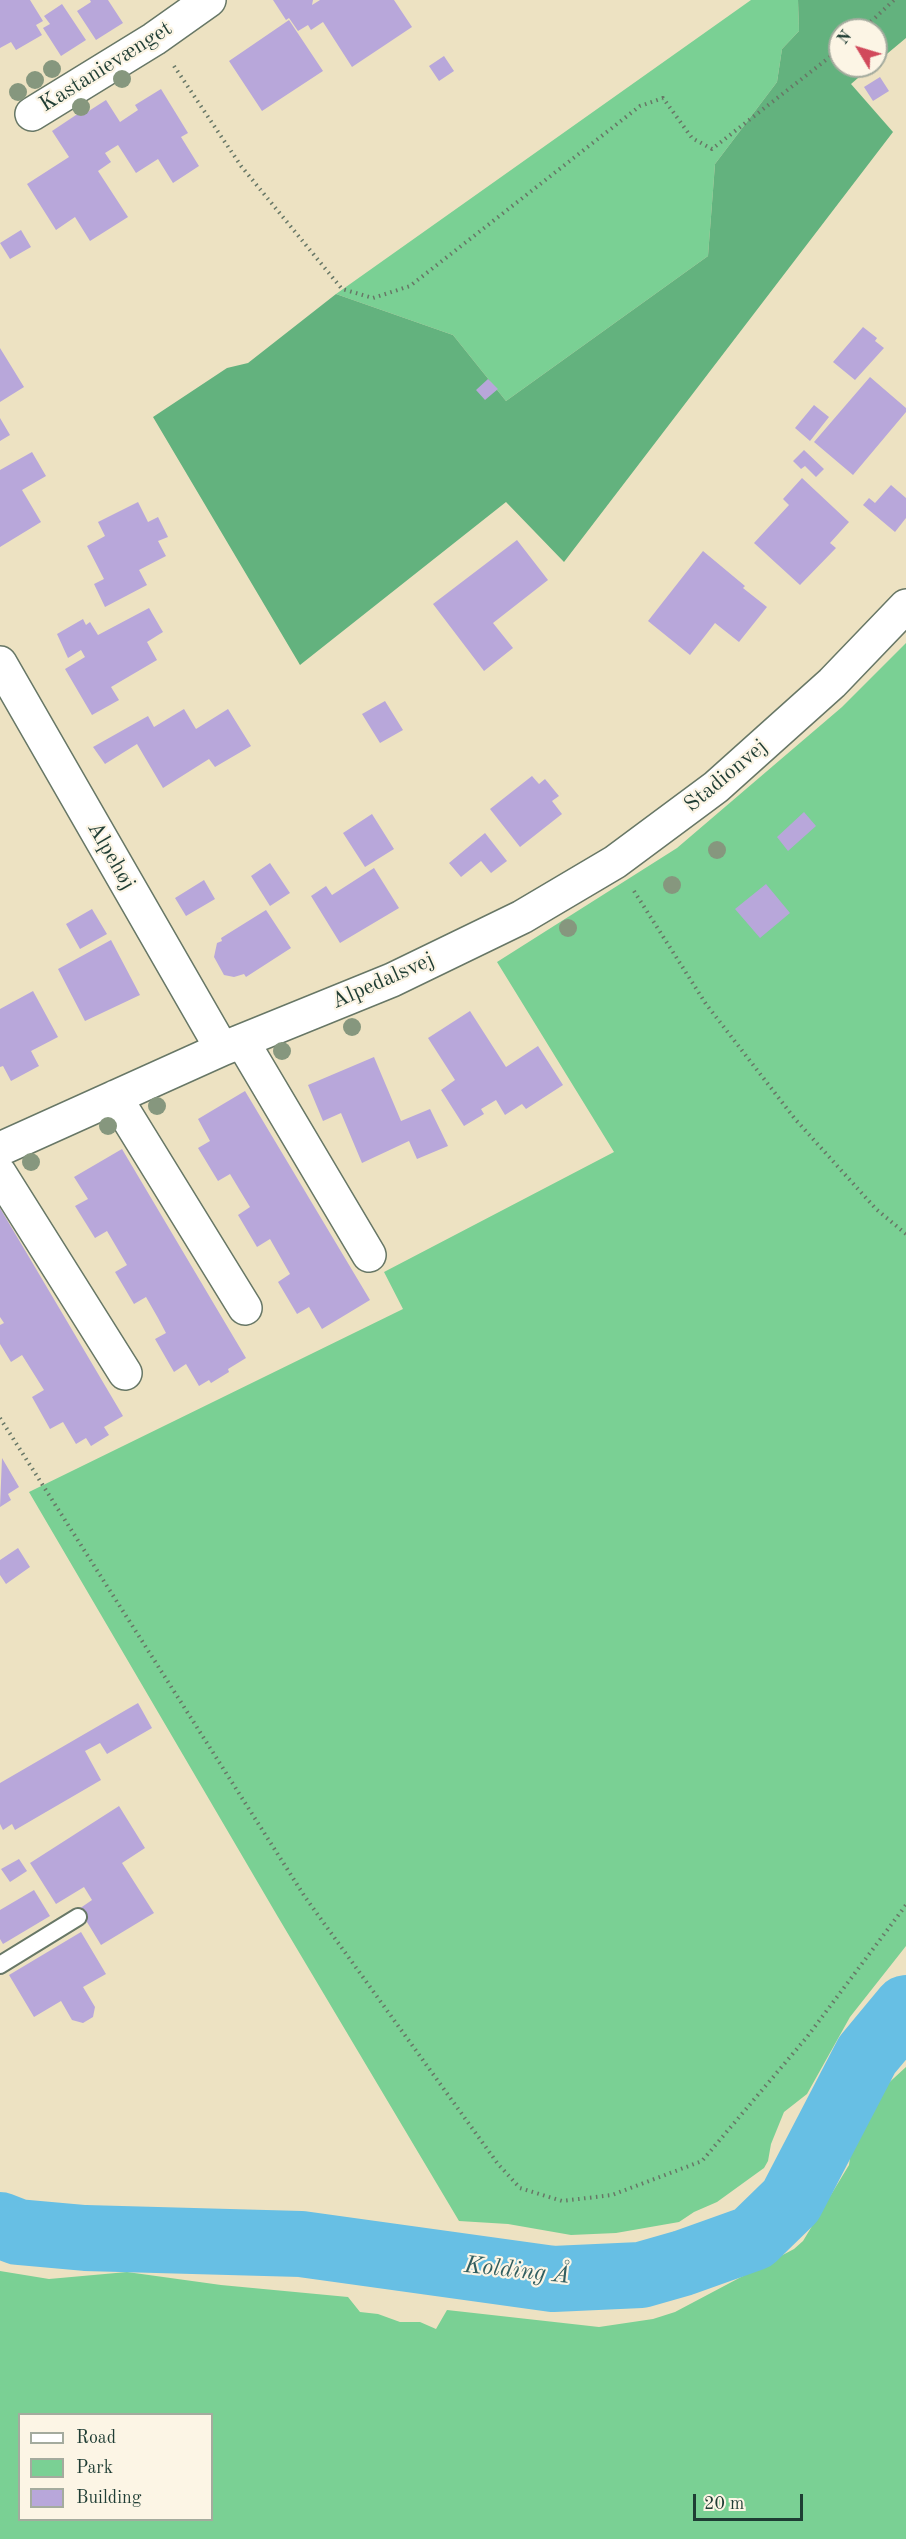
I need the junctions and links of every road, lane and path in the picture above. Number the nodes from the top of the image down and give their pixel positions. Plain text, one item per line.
1 (209, 0) edge
2 (894, 0) edge
3 (875, 18) edge
4 (154, 39) junction
5 (828, 59) edge
6 (32, 114) dead end
7 (906, 606) edge
8 (0, 663) edge
9 (615, 862) junction
10 (522, 917) joint
11 (232, 1045) junction
12 (115, 1097) junction
13 (0, 1149) edge
14 (0, 1174) edge
15 (906, 1234) edge
16 (369, 1255) dead end
17 (245, 1308) dead end
18 (125, 1373) dead end
19 (0, 1418) edge
20 (906, 1905) edge
21 (78, 1917) dead end
22 (0, 1965) edge

1 - 4 street, Kastanievænget
2 - 3 path
4 - 5 path
4 - 6 street, Kastanievænget
7 - 9 street, Stadionvej
8 - 11 street, Alpehøj
9 - 10 street, Stadionvej
9 - 15 path
10 - 11 street, Alpedalsvej
11 - 12 street, Alpedalsvej
11 - 16 street
12 - 13 street, Alpedalsvej
12 - 17 street
14 - 18 street
19 - 20 path
21 - 22 lane

